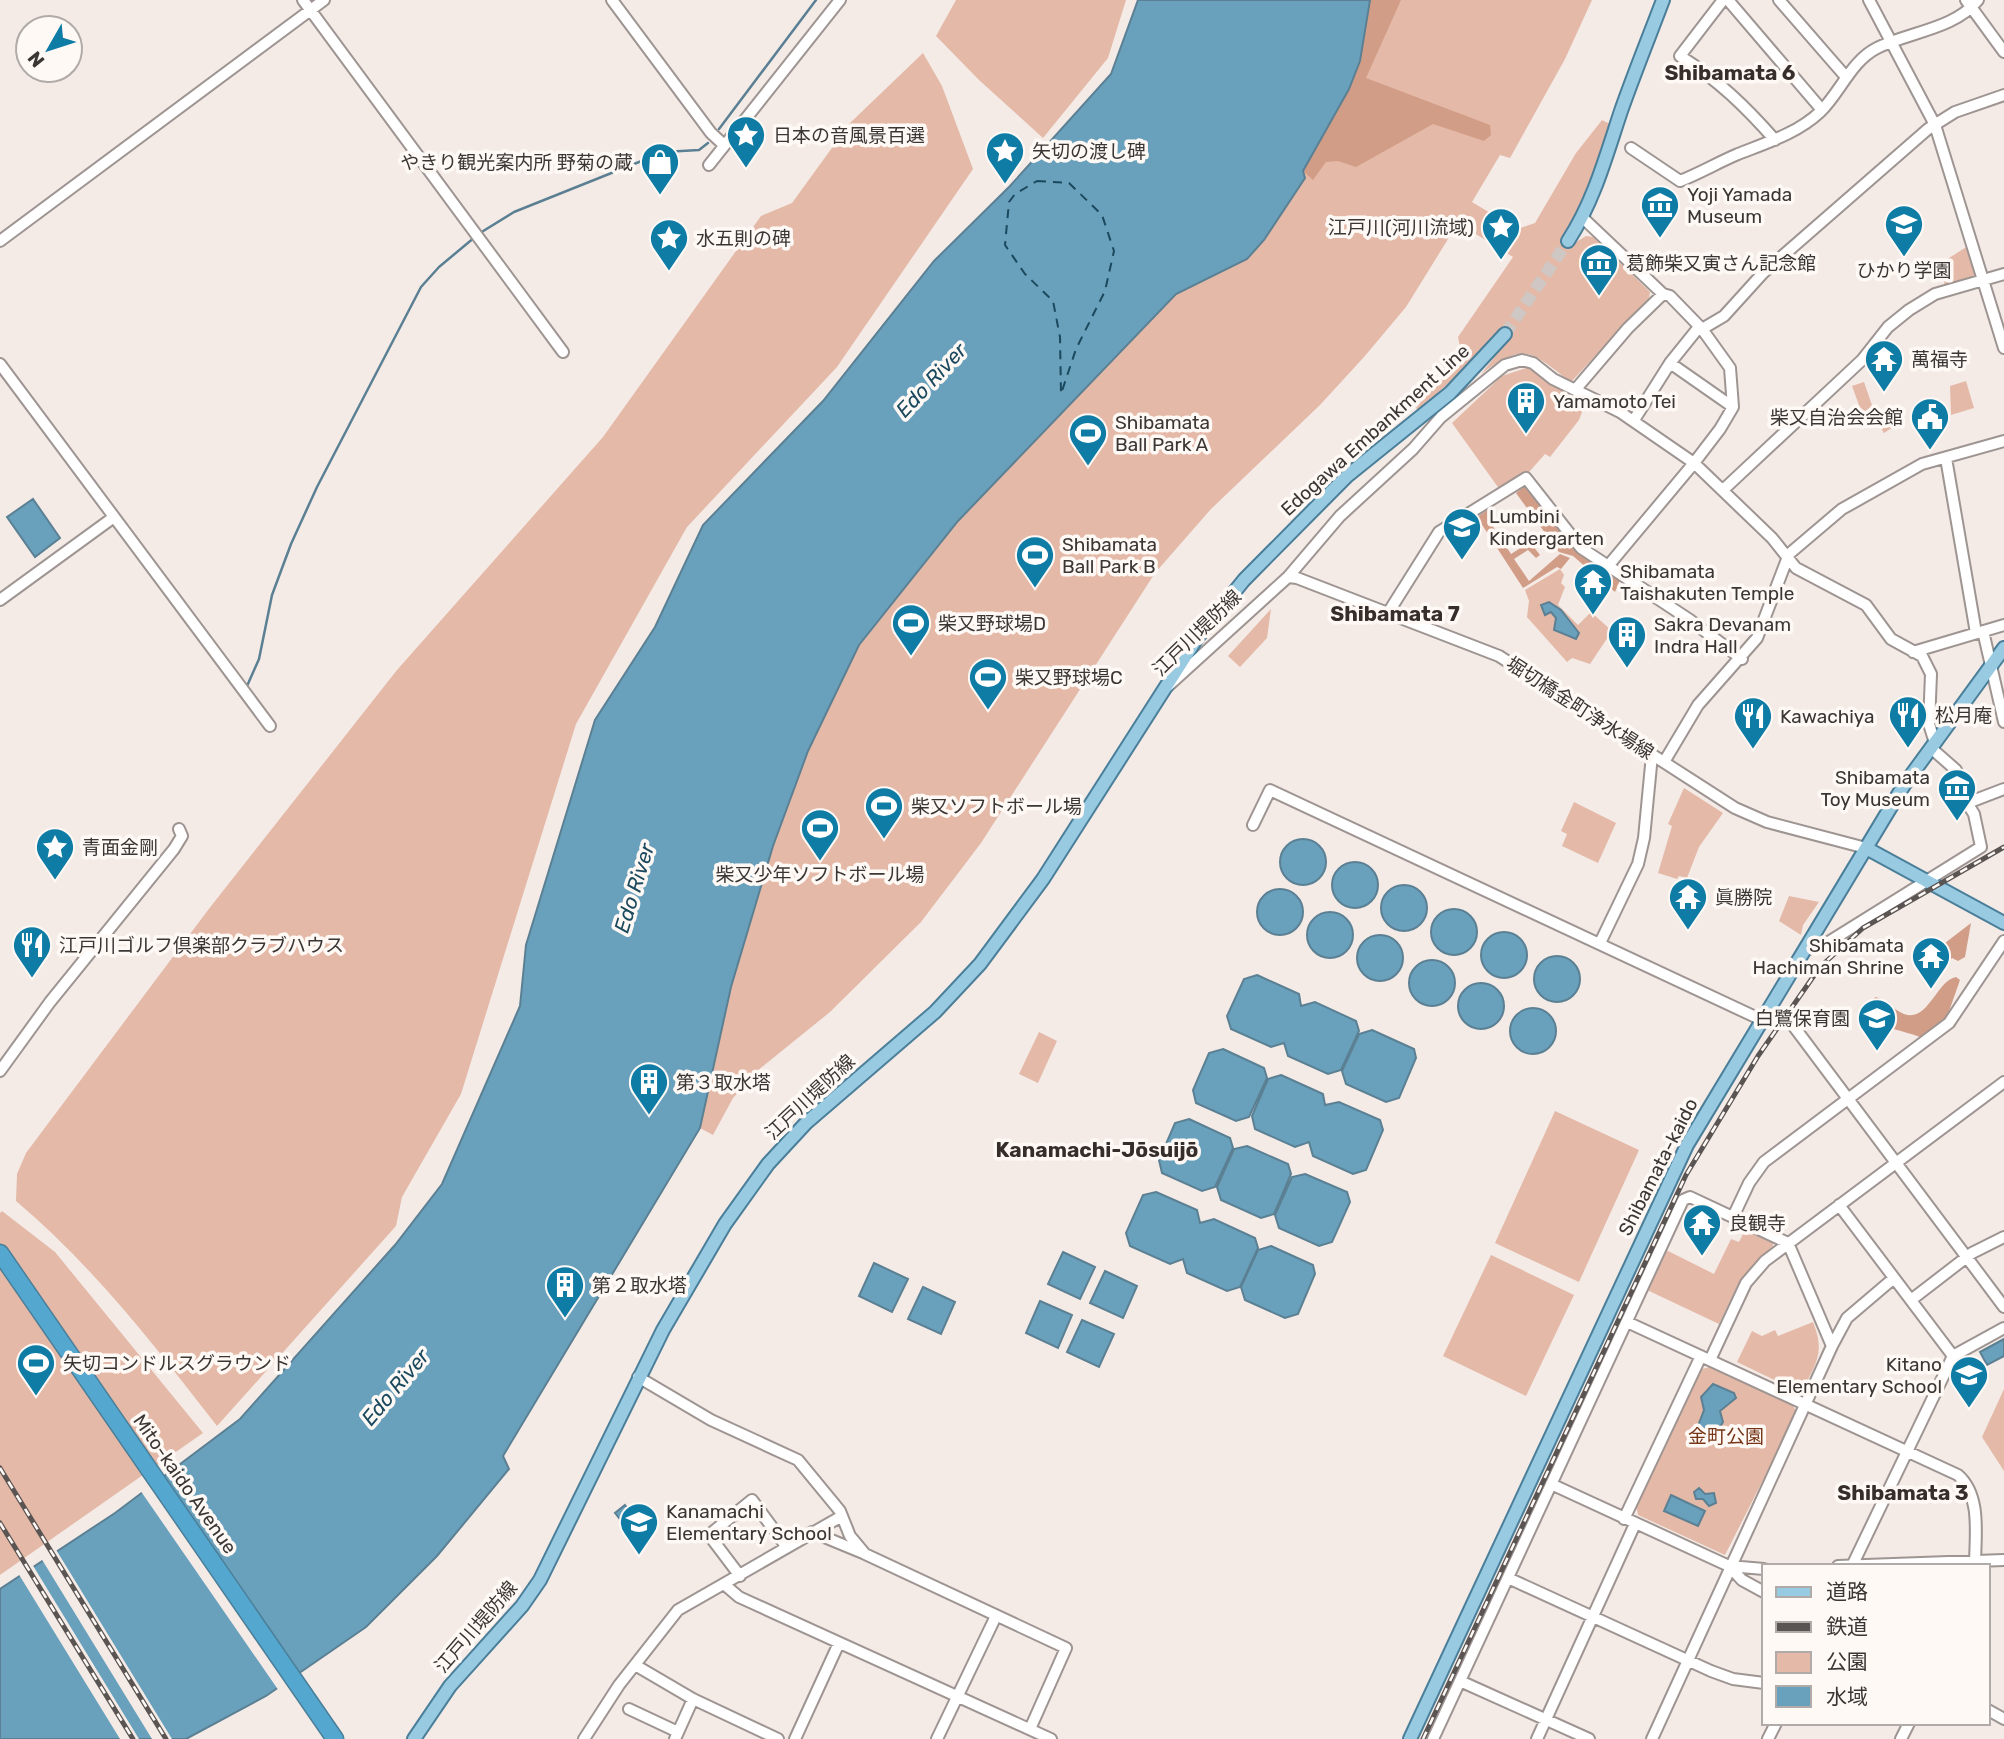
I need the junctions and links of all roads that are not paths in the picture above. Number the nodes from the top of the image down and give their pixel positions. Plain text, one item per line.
1 (303, 0) edge
2 (324, 0) edge
3 (612, 0) edge
4 (840, 0) edge
5 (1664, 0) edge
6 (1726, 0) edge
7 (1779, 0) edge
8 (1869, 0) edge
9 (1972, 3) edge
10 (310, 10) junction
11 (1892, 43) junction
12 (2004, 52) edge
13 (1846, 77) junction
14 (2004, 95) edge
15 (1822, 110) junction
16 (1935, 125) junction
17 (1775, 140) junction
18 (724, 145) junction
19 (1631, 148) dead end
20 (709, 165) dead end
21 (1583, 218) junction
22 (0, 241) edge
23 (1568, 241) tunnel mouth
24 (2004, 274) edge
25 (1984, 280) junction
26 (1663, 294) junction
27 (1701, 328) junction
28 (1505, 334) tunnel mouth
29 (2004, 348) edge
30 (563, 352) dead end
31 (1670, 362) junction
32 (0, 364) edge
33 (1575, 390) junction
34 (1732, 407) junction
35 (1634, 420) junction
36 (2004, 441) edge
37 (1946, 458) junction
38 (1694, 463) junction
39 (1723, 490) junction
40 (114, 517) junction
41 (1787, 558) junction
42 (1608, 566) junction
43 (1288, 577) junction
44 (0, 600) edge
45 (1388, 613) junction
46 (2004, 625) edge
47 (1980, 632) junction
48 (2004, 648) edge
49 (1913, 652) junction
50 (1742, 659) junction
51 (1991, 665) junction
52 (1168, 686) junction
53 (2004, 722) edge
54 (270, 726) dead end
55 (1933, 745) junction
56 (1652, 755) junction
57 (1664, 762) junction
58 (2004, 789) edge
59 (1966, 802) junction
60 (1253, 825) dead end
61 (179, 829) dead end
62 (1866, 848) junction
63 (1928, 881) junction
64 (2004, 923) edge
65 (2004, 941) edge
66 (1600, 943) junction
67 (1805, 950) junction
68 (1762, 1020) junction
69 (1792, 1024) dead end
70 (0, 1071) edge
71 (2004, 1082) edge
72 (1848, 1098) junction
73 (1895, 1162) junction
74 (1839, 1205) junction
75 (1733, 1217) junction
76 (2004, 1237) edge
77 (1788, 1243) junction
78 (0, 1253) edge
79 (1966, 1257) junction
80 (0, 1272) edge
81 (1894, 1278) junction
82 (1911, 1300) junction
83 (2004, 1307) edge
84 (1627, 1322) junction
85 (2004, 1328) edge
86 (1832, 1346) junction
87 (1953, 1356) junction
88 (1705, 1358) junction
89 (638, 1377) junction
90 (1806, 1405) junction
91 (1907, 1451) junction
92 (1551, 1484) junction
93 (842, 1516) junction
94 (1630, 1522) junction
95 (812, 1532) junction
96 (786, 1546) junction
97 (865, 1554) junction
98 (2004, 1560) edge
99 (1975, 1563) edge
100 (1852, 1564) edge
101 (1914, 1564) edge
102 (1729, 1566) junction
103 (1762, 1569) edge
104 (740, 1576) junction
105 (1510, 1579) junction
106 (725, 1585) junction
107 (1762, 1591) edge
108 (996, 1616) junction
109 (1591, 1616) junction
110 (839, 1643) junction
111 (1688, 1660) junction
112 (635, 1665) junction
113 (1460, 1681) junction
114 (1762, 1683) edge
115 (957, 1697) junction
116 (693, 1699) junction
117 (629, 1709) dead end
118 (1545, 1719) junction
119 (1024, 1732) edge
120 (676, 1735) edge
121 (323, 1739) edge
122 (335, 1739) edge
123 (414, 1739) edge
124 (584, 1739) edge
125 (778, 1739) edge
126 (795, 1739) edge
127 (937, 1739) edge
128 (1051, 1739) edge
129 (1410, 1739) edge
130 (1433, 1739) edge
131 (1537, 1739) edge
132 (1589, 1739) edge
133 (1652, 1739) edge

1 - 10 street
2 - 10 street
3 - 18 street
4 - 18 street
5 - 21 main road
6 - 15 street
6 - 17 street
7 - 13 street
8 - 11 street
9 - 11 street
9 - 12 street
10 - 22 street
10 - 30 street
11 - 13 street
11 - 16 street
13 - 15 street
14 - 16 street
15 - 17 street
16 - 25 street
16 - 27 street
17 - 19 street
18 - 20 street
21 - 23 main road
21 - 26 street
24 - 25 street
25 - 29 street
25 - 39 street
26 - 27 street
26 - 33 street
27 - 31 street
27 - 34 street
28 - 52 main road, Edogawa Embankment Line
31 - 34 street
31 - 35 street
32 - 40 street
33 - 35 street, 江戸川堤防線
33 - 43 street, 江戸川堤防線
34 - 38 street
35 - 38 street, 江戸川堤防線
36 - 37 street
37 - 41 street
37 - 47 street
38 - 39 street, 江戸川堤防線
38 - 42 street
39 - 41 street, 江戸川堤防線
40 - 44 street
40 - 54 street
41 - 49 street, 江戸川堤防線
41 - 50 street
42 - 45 street
42 - 50 street
43 - 45 street, 堀切橋金町浄水場線
43 - 52 street, 江戸川堤防線
45 - 56 street, 堀切橋金町浄水場線
46 - 47 street
47 - 49 street
47 - 51 street
48 - 51 main road, Shibamata-kaido
49 - 55 street, 江戸川堤防線
50 - 57 street
51 - 53 street
51 - 55 main road, Shibamata-kaido
52 - 89 main road, 江戸川堤防線
55 - 59 street
55 - 62 main road, Shibamata-kaido
56 - 57 street, 堀切橋金町浄水場線
56 - 66 street
57 - 62 street, 堀切橋金町浄水場線
58 - 59 street
59 - 63 street
60 - 66 street
61 - 70 street
62 - 63 main road
62 - 67 main road, Shibamata-kaido
63 - 64 main road
63 - 67 street
65 - 72 street
66 - 68 street
67 - 68 main road, Shibamata-kaido
68 - 129 main road, Shibamata-kaido
69 - 72 street
71 - 73 street
72 - 73 street
72 - 75 street
73 - 74 street
73 - 79 street
74 - 77 street
74 - 81 street
75 - 77 street
75 - 84 street
76 - 79 street
77 - 86 street
77 - 88 street
78 - 122 highway, Mito-kaido Avenue
79 - 82 street
79 - 83 street
80 - 121 highway, Mito-kaido Avenue
81 - 82 street
81 - 86 street
82 - 87 street
84 - 88 street
84 - 92 street
85 - 87 street
86 - 90 street
87 - 91 street
88 - 90 street
88 - 94 street
89 - 93 street
89 - 123 main road, 江戸川堤防線
90 - 91 street
90 - 102 street
91 - 99 street
91 - 100 street
92 - 94 street
92 - 105 street
93 - 95 street
93 - 97 street
94 - 102 street
94 - 109 street
95 - 96 street
95 - 97 street
96 - 104 street
96 - 104 street
97 - 108 street
98 - 99 street
99 - 101 street
102 - 103 street
102 - 107 street
102 - 111 street
104 - 106 street
105 - 109 street
105 - 113 street
106 - 110 street
106 - 112 street
108 - 115 street
108 - 119 street
109 - 111 street
109 - 118 street
110 - 115 street
110 - 126 street
111 - 114 street
111 - 133 street
112 - 116 street
112 - 124 street
113 - 118 street
113 - 130 street
115 - 119 street
115 - 127 street
116 - 120 street
116 - 125 street
117 - 120 street
118 - 131 street
118 - 132 street
119 - 128 street

